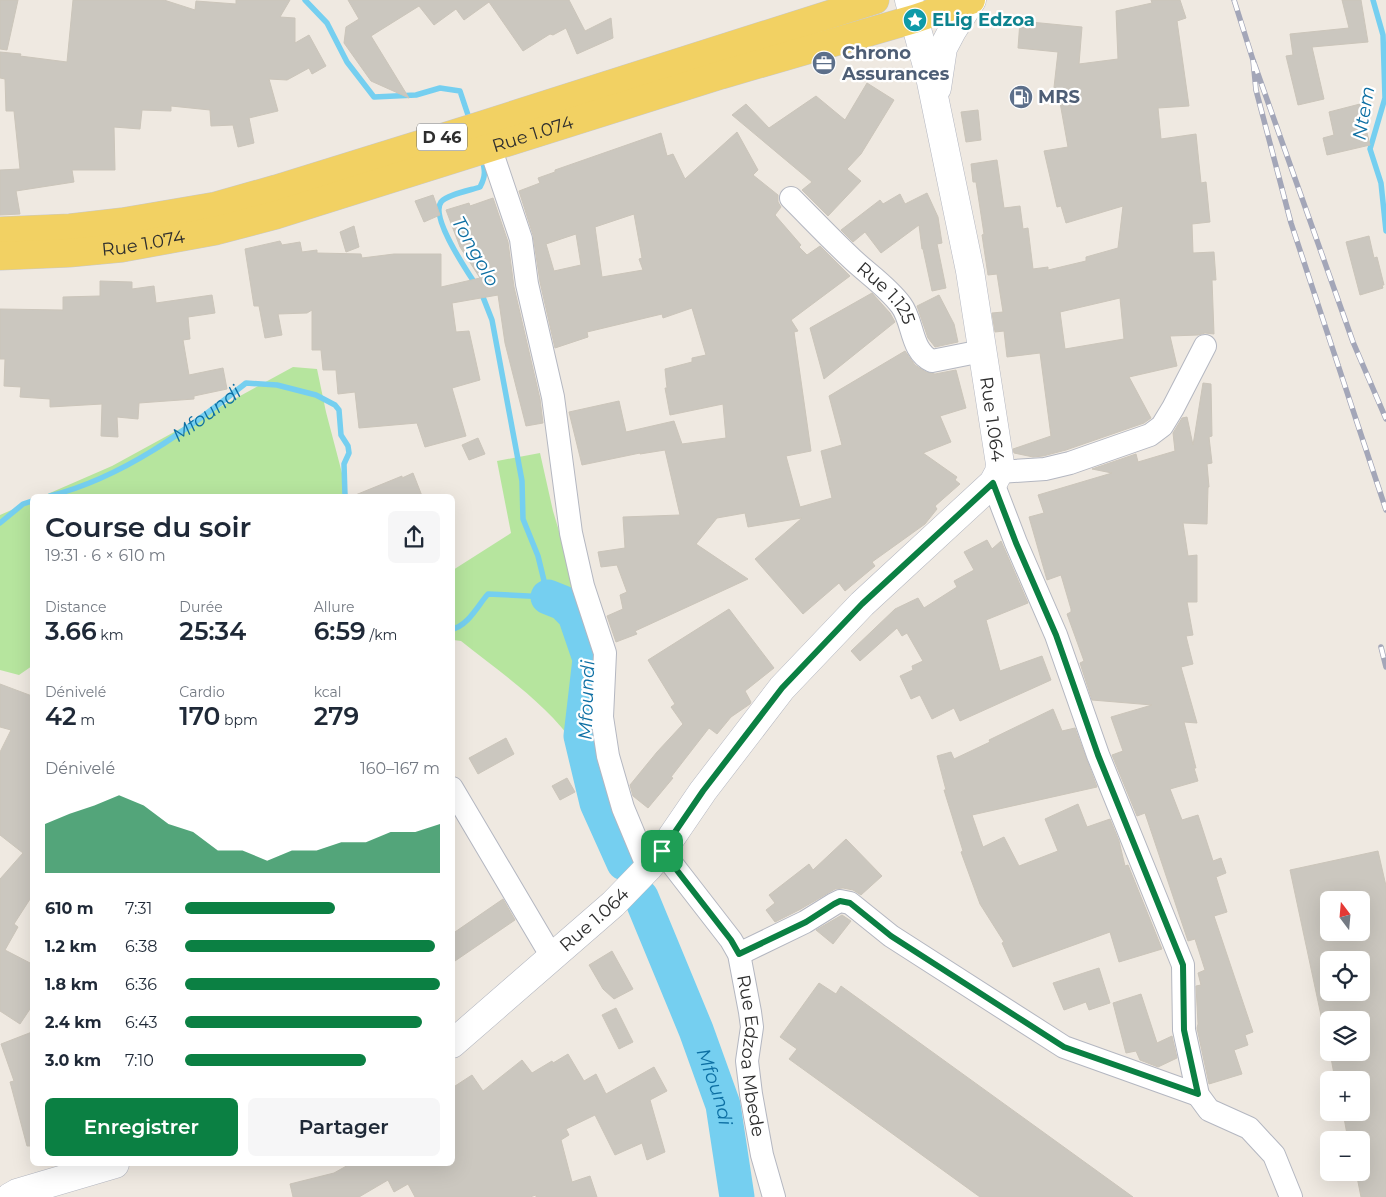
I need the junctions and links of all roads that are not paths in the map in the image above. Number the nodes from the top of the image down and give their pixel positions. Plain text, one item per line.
1 (875, 0) edge
2 (971, 0) edge
3 (831, 8) edge
4 (911, 9) edge
5 (684, 74) junction
6 (939, 120) junction
7 (487, 136) junction
8 (791, 198) dead end
9 (0, 230) edge
10 (0, 256) edge
11 (1205, 346) dead end
12 (982, 351) junction
13 (996, 478) junction
14 (455, 793) edge
15 (655, 859) junction
16 (739, 954) junction
17 (552, 957) junction
18 (455, 1041) edge
19 (1198, 1094) junction
20 (105, 1166) edge
21 (10, 1197) edge
22 (774, 1197) edge
23 (1290, 1197) edge

1 - 3 main road, Rue 1.074 / D 46
2 - 4 main road, Rue 1.074 / D 46
2 - 6 main road
3 - 5 main road, Rue 1.074 / D 46
4 - 5 main road, Rue 1.074 / D 46
4 - 6 main road, Rue 1.064
5 - 7 main road, Rue 1.074 / D 46
6 - 12 main road, Rue 1.064
7 - 9 main road, Rue 1.074 / D 46
7 - 10 main road, Rue 1.074 / D 46
7 - 15 street, Rue Edzoa Mbede
8 - 12 street, Rue 1.125
11 - 13 street
12 - 13 main road, Rue 1.064
13 - 15 main road, Rue 1.064
13 - 19 street
14 - 17 street
15 - 16 street, Rue Edzoa Mbede
15 - 17 main road, Rue 1.064
16 - 19 street
16 - 22 street, Rue Edzoa Mbede
17 - 18 main road, Rue 1.064
19 - 23 street
20 - 21 main road

